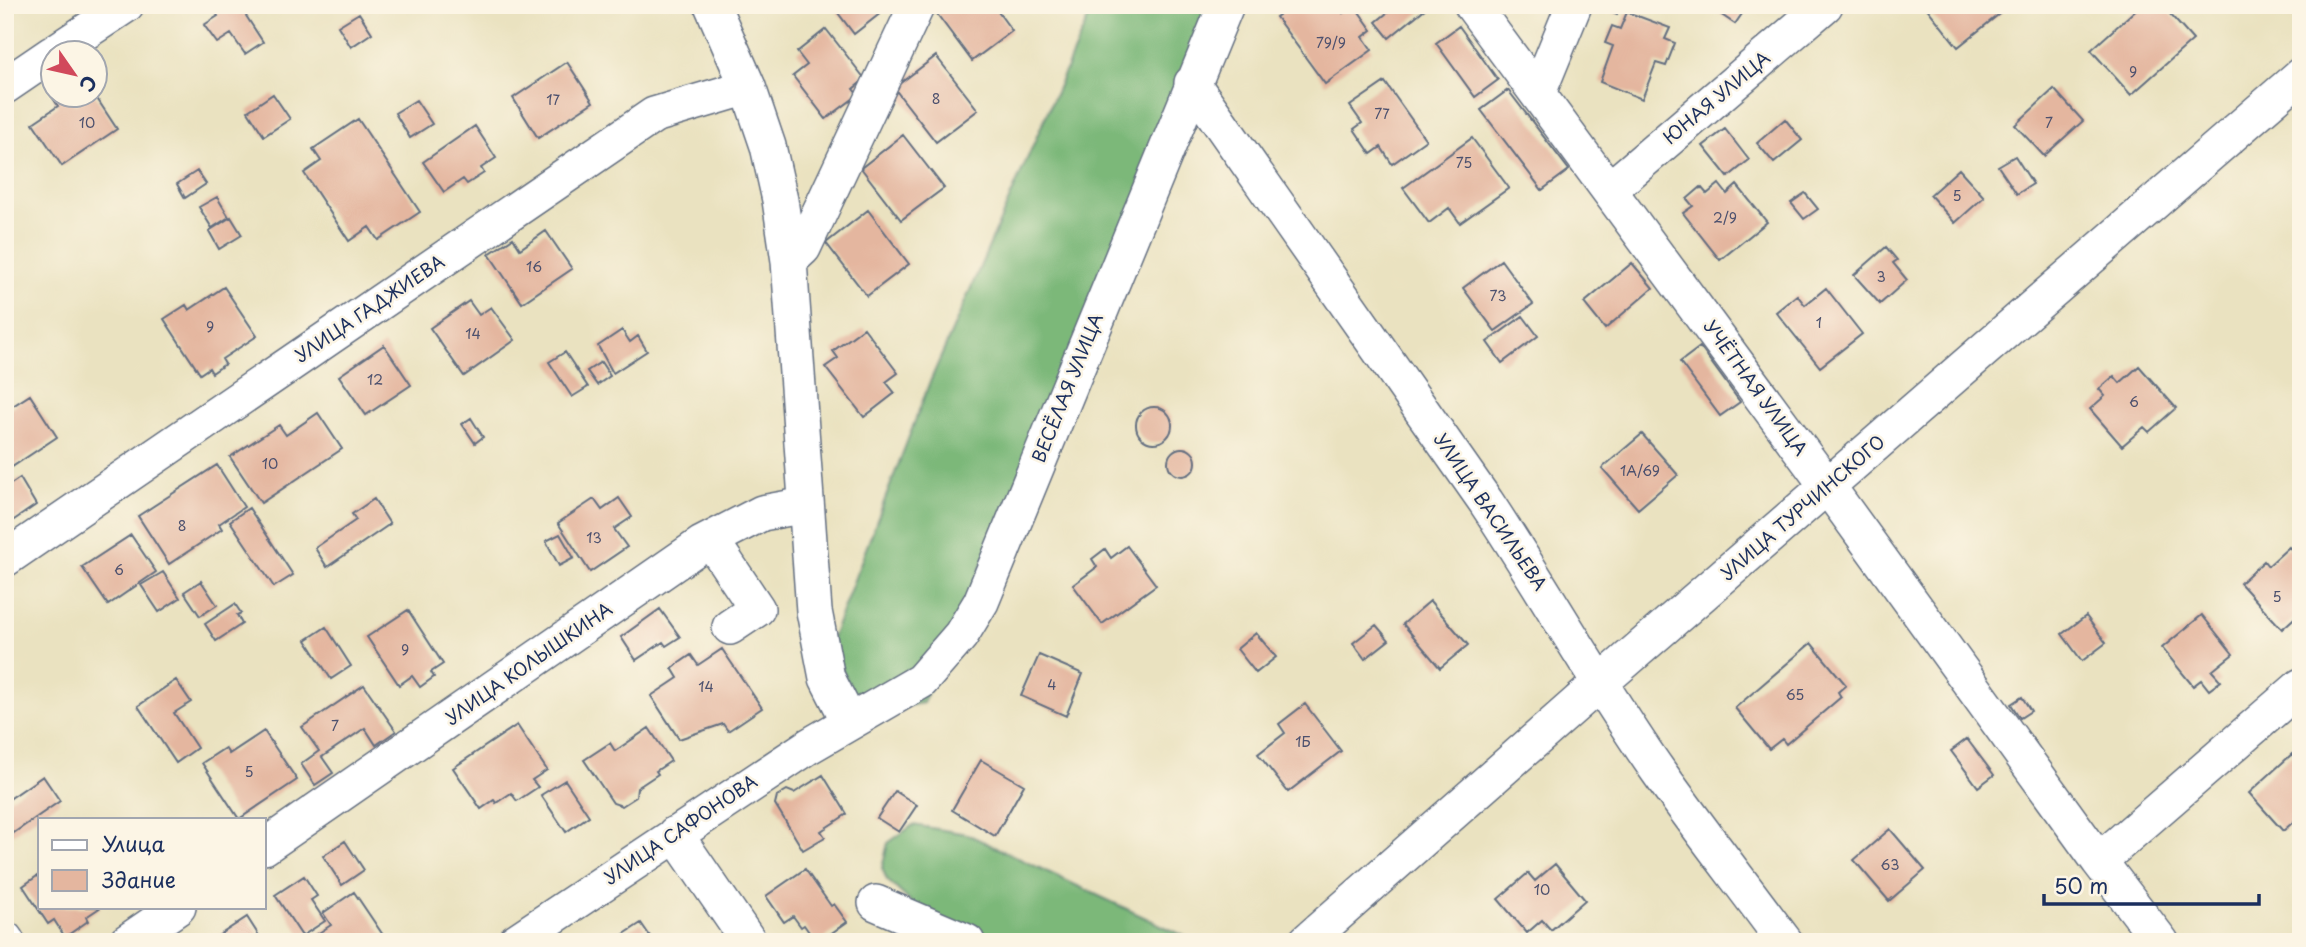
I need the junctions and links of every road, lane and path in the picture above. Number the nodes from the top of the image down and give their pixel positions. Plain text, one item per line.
1 (126, 5) edge
2 (712, 5) edge
3 (917, 5) edge
4 (1226, 5) edge
5 (1472, 5) edge
6 (1574, 5) edge
7 (1825, 5) edge
8 (76, 38) edge
9 (38, 64) edge
10 (2301, 75) edge
11 (1192, 83) junction
12 (5, 86) edge
13 (748, 87) junction
14 (1538, 93) junction
15 (1609, 190) junction
16 (789, 261) junction
17 (1828, 487) junction
18 (806, 505) junction
19 (711, 540) junction
20 (5, 559) edge
21 (730, 627) dead end
22 (1600, 683) junction
23 (2301, 686) edge
24 (849, 721) junction
25 (675, 834) junction
26 (266, 846) edge
27 (2099, 861) junction
28 (876, 903) dead end
29 (177, 908) edge
30 (127, 942) edge
31 (515, 942) edge
32 (749, 942) edge
33 (967, 942) edge
34 (1306, 942) edge
35 (1785, 942) edge
36 (2161, 942) edge

1 - 8 street
2 - 13 street
3 - 16 street
4 - 11 street, ВЕСЁЛАЯ УЛИЦА
5 - 14 street, УЧЁТНАЯ УЛИЦА
6 - 14 street
7 - 15 street, ЮНАЯ УЛИЦА
9 - 12 street
10 - 17 street, УЛИЦА ТУРЧИНСКОГО
11 - 22 street, УЛИЦА ВАСИЛЬЕВА
11 - 24 street, ВЕСЁЛАЯ УЛИЦА
13 - 16 street
13 - 20 street, УЛИЦА ГАДЖИЕВА
14 - 15 street, УЧЁТНАЯ УЛИЦА
15 - 17 street, УЧЁТНАЯ УЛИЦА
16 - 18 street
17 - 22 street, УЛИЦА ТУРЧИНСКОГО
17 - 27 street, УЧЁТНАЯ УЛИЦА
18 - 19 street, УЛИЦА КОЛЫШКИНА
18 - 24 street
19 - 21 street
19 - 26 street, УЛИЦА КОЛЫШКИНА
22 - 34 street, УЛИЦА ТУРЧИНСКОГО
22 - 35 street, УЛИЦА ВАСИЛЬЕВА
23 - 27 street
24 - 25 street, УЛИЦА САФОНОВА
25 - 31 street, УЛИЦА САФОНОВА
25 - 32 street
27 - 36 street, УЧЁТНАЯ УЛИЦА
28 - 33 street
29 - 30 street

